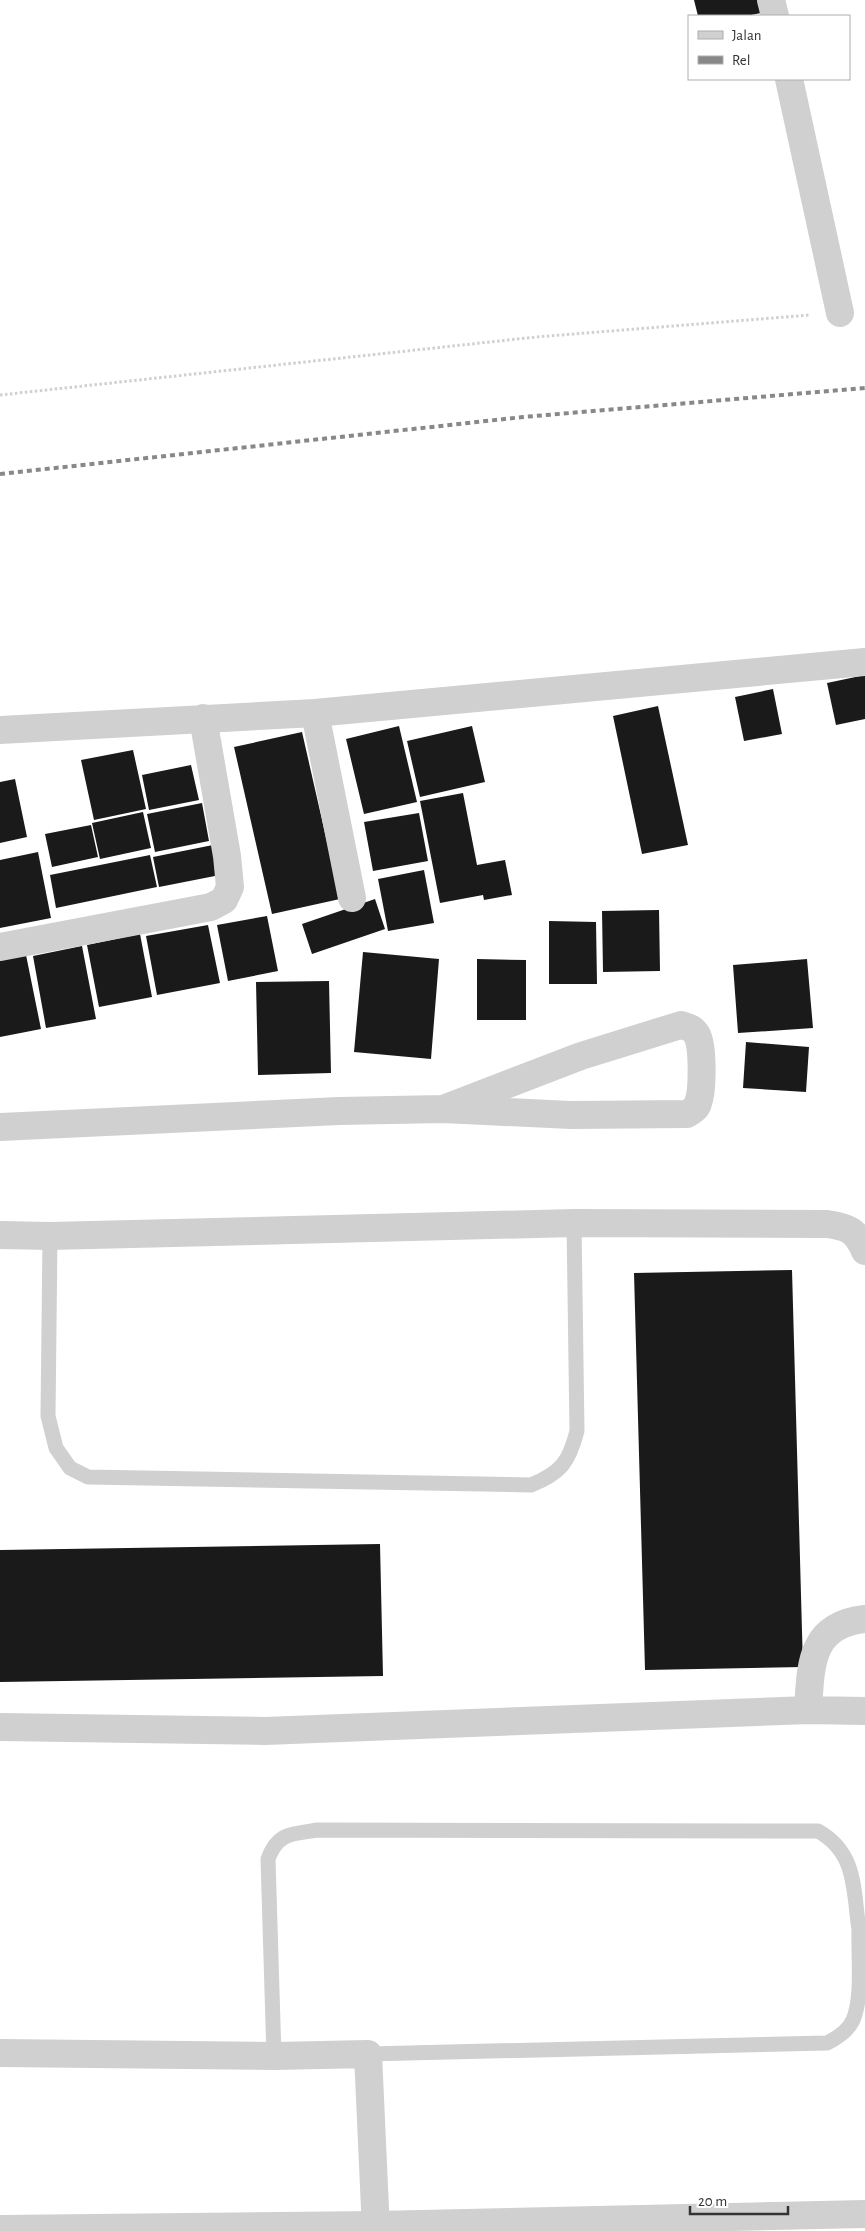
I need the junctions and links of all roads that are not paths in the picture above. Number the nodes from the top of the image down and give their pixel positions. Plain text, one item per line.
1 (771, 0) edge
2 (775, 15) edge
3 (789, 80) edge
4 (840, 313) road end
5 (865, 662) edge
6 (315, 713) junction
7 (203, 718) junction
8 (0, 730) edge
9 (352, 898) dead end
10 (0, 947) edge
11 (442, 1109) junction
12 (0, 1127) edge
13 (574, 1223) junction
14 (0, 1235) edge
15 (50, 1236) junction
16 (865, 1251) edge
17 (865, 1619) edge
18 (808, 1710) junction
19 (865, 1710) edge
20 (0, 1727) edge
21 (862, 1929) edge
22 (0, 2053) edge
23 (368, 2054) junction
24 (274, 2056) junction
25 (865, 2214) edge
26 (376, 2228) edge
27 (0, 2230) edge

1 - 2 street
3 - 4 street
5 - 6 street
6 - 7 street
6 - 9 street
7 - 8 street
7 - 10 street
11 - 11 street
11 - 12 street
13 - 15 street
13 - 15 lane
13 - 16 street
14 - 15 street
17 - 18 street
18 - 19 street
18 - 20 street
21 - 23 lane
21 - 24 lane
22 - 24 street
23 - 24 street
23 - 26 street
25 - 26 street
26 - 27 street

